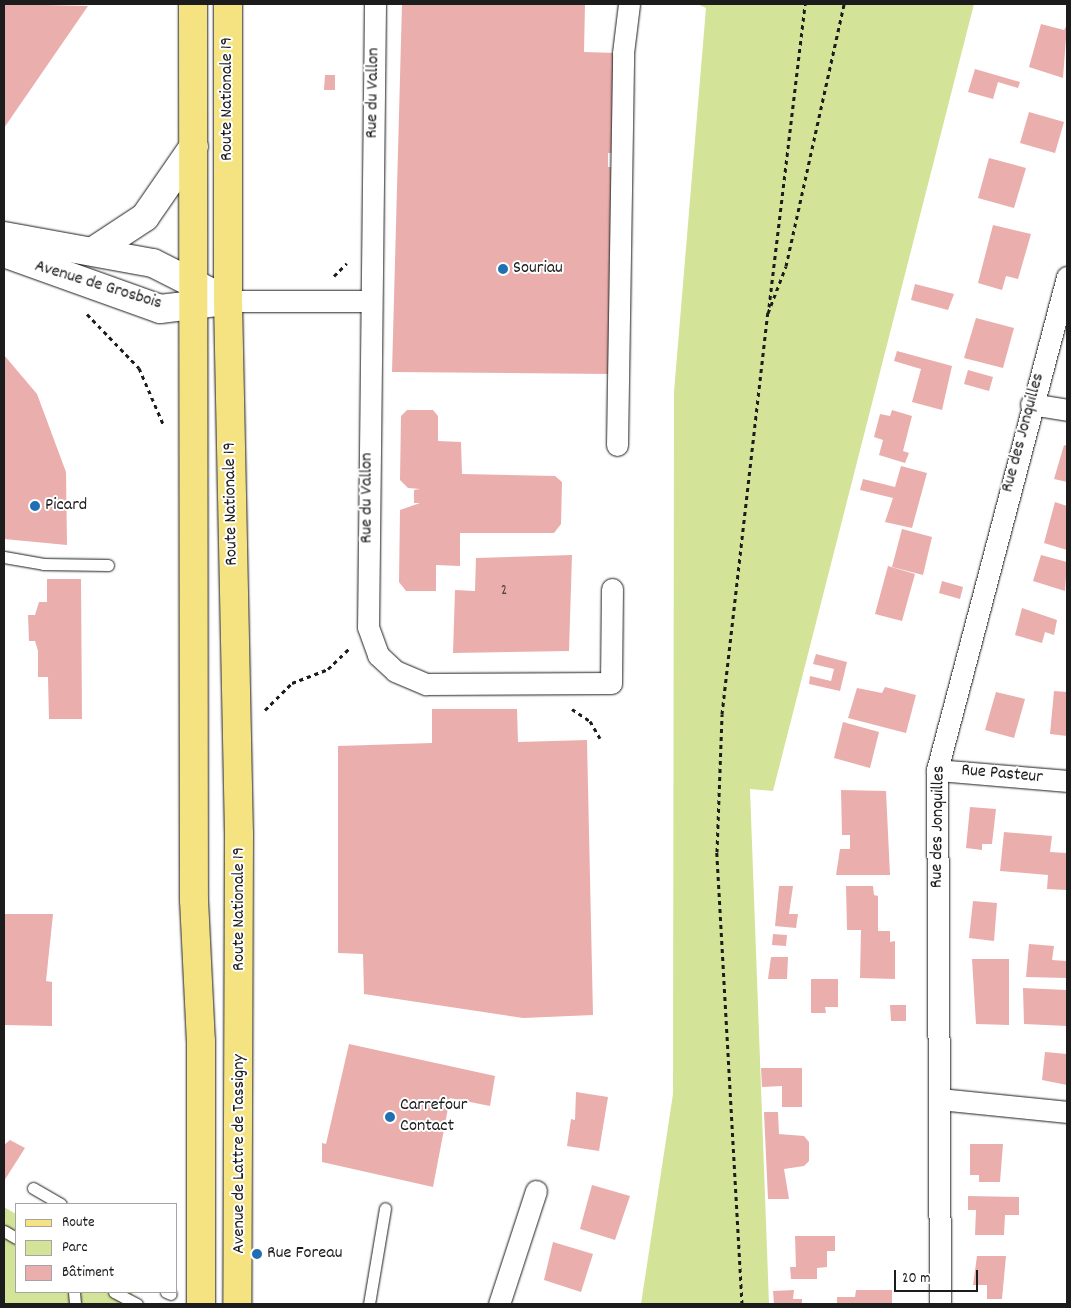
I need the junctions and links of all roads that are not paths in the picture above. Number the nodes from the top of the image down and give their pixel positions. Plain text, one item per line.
1 (193, 4) edge
2 (228, 4) edge
3 (375, 4) edge
4 (629, 4) edge
5 (194, 146) junction
6 (4, 236) edge
7 (95, 250) junction
8 (4, 252) edge
9 (1067, 276) edge
10 (194, 292) junction
11 (228, 301) junction
12 (368, 301) junction
13 (160, 309) junction
14 (193, 343) junction
15 (1031, 404) junction
16 (1067, 410) edge
17 (617, 445) dead end
18 (4, 557) edge
19 (108, 565) dead end
20 (612, 590) dead end
21 (937, 770) junction
22 (1067, 781) edge
23 (240, 1004) joint
24 (940, 1099) junction
25 (1067, 1112) edge
26 (33, 1188) dead end
27 (536, 1191) dead end
28 (59, 1203) edge
29 (385, 1208) dead end
30 (4, 1231) edge
31 (15, 1237) edge
32 (116, 1293) edge
33 (137, 1304) edge
34 (201, 1304) edge
35 (238, 1304) edge
36 (369, 1304) edge
37 (499, 1304) edge
38 (940, 1304) edge

1 - 5 main road, Route Nationale 19
2 - 11 main road, Route Nationale 19
3 - 12 street, Rue du Vallon
4 - 17 street
5 - 7 street
5 - 10 main road, Route Nationale 19
6 - 7 street, Avenue de Grosbois
7 - 10 street, Avenue de Grosbois
8 - 13 street, Avenue de Grosbois
9 - 15 street, Rue des Jonquilles
10 - 11 street, Avenue de Grosbois
10 - 13 street, Avenue de Grosbois
10 - 14 main road, Route Nationale 19
11 - 12 street
11 - 23 main road, Route Nationale 19
12 - 20 street, Rue du Vallon
13 - 14 street
14 - 34 main road, Route Nationale 19
15 - 16 street
15 - 21 street, Rue des Jonquilles
18 - 19 lane
21 - 22 street, Rue Pasteur
21 - 24 street, Rue des Jonquilles
23 - 35 main road, Avenue de Lattre de Tassigny
24 - 25 street
24 - 38 street, Rue des Jonquilles
26 - 28 lane
27 - 37 street
29 - 36 lane
30 - 31 lane
32 - 33 lane

